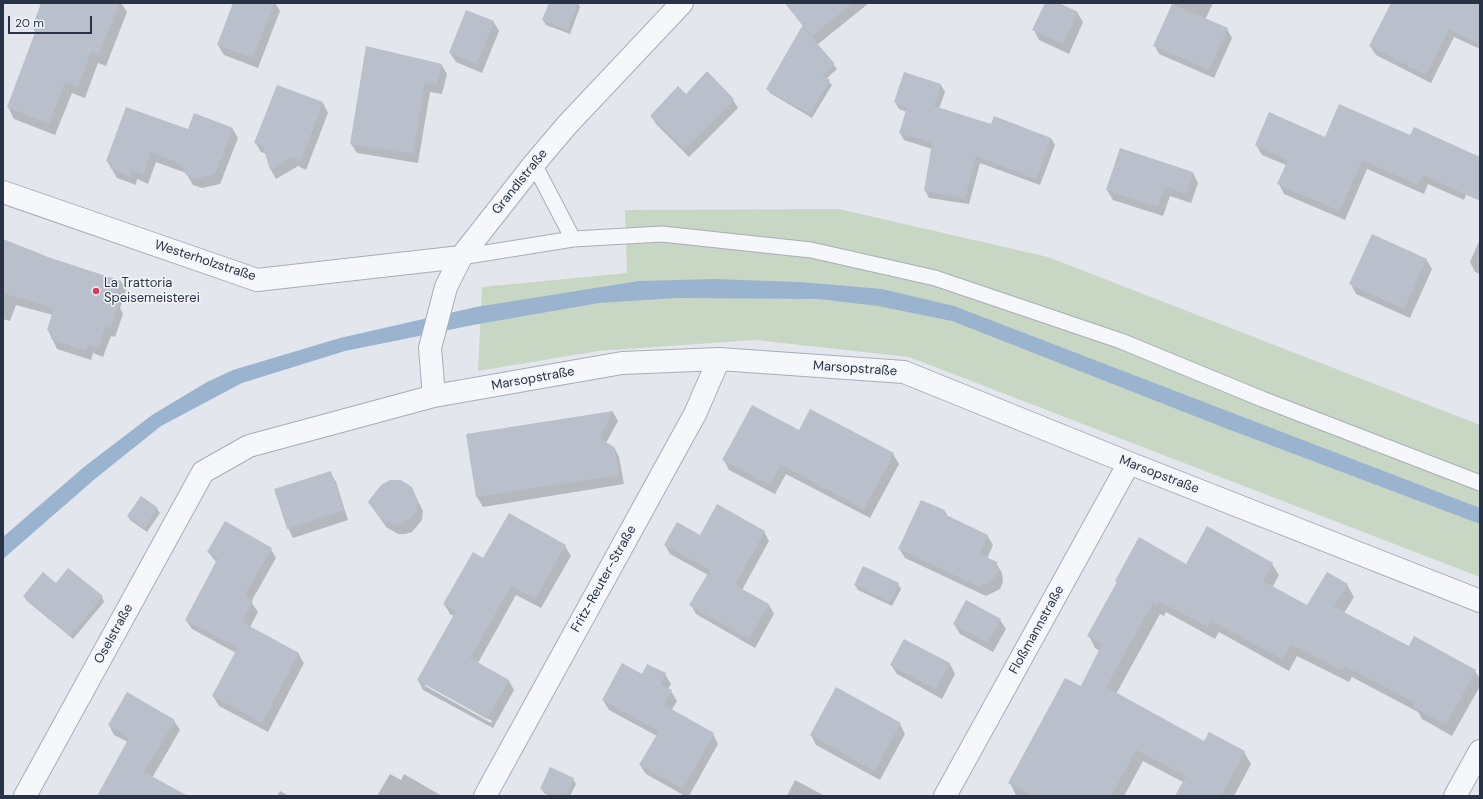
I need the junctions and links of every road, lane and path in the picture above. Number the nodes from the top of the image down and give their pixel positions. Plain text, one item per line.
1 (682, 3) edge
2 (534, 164) junction
3 (3, 192) edge
4 (573, 239) junction
5 (461, 257) junction
6 (719, 360) junction
7 (434, 396) junction
8 (1129, 463) junction
9 (203, 472) joint
10 (1480, 483) edge
11 (1480, 601) edge
12 (1480, 751) edge
13 (25, 796) edge
14 (485, 796) edge
15 (945, 796) edge
16 (1455, 796) edge

1 - 2 street, Grandlstraße
2 - 4 lane
2 - 5 street, Grandlstraße
3 - 5 street, Westerholzstraße
4 - 5 lane
4 - 10 lane
5 - 7 street, Grandlstraße
6 - 7 street, Marsopstraße
6 - 8 street, Marsopstraße
6 - 14 street, Fritz-Reuter-Straße
7 - 9 street, Marsopstraße
8 - 11 street, Marsopstraße
8 - 15 street, Floßmannstraße
9 - 13 street, Oselstraße
12 - 16 street

